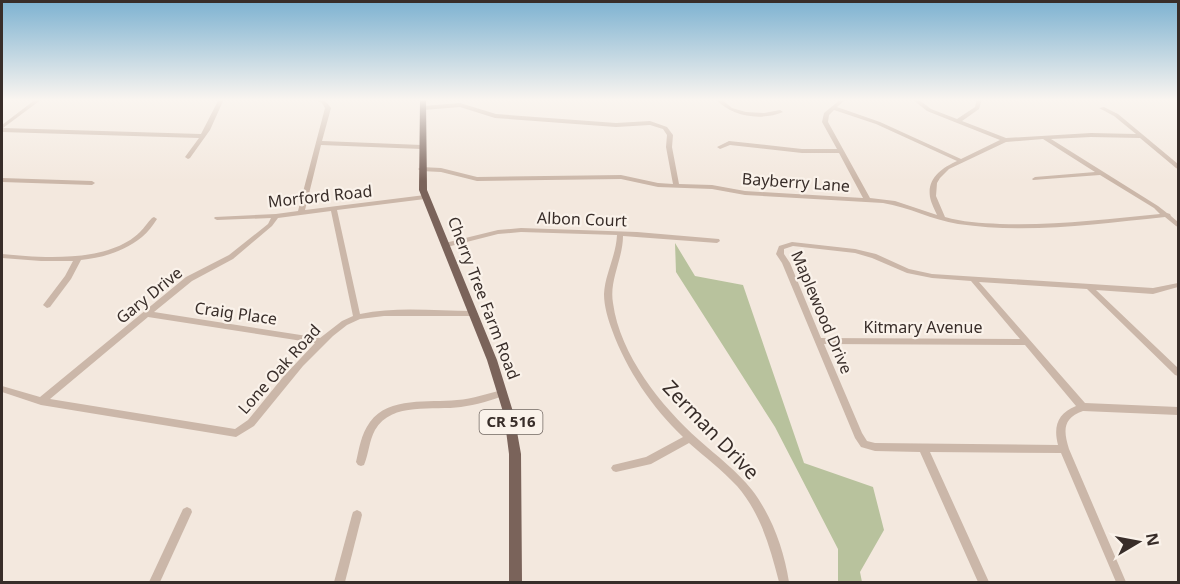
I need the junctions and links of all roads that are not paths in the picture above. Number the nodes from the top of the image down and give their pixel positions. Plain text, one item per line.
1 (208, 126) edge
2 (324, 126) edge
3 (422, 126) edge
4 (661, 126) edge
5 (827, 126) edge
6 (884, 126) edge
7 (971, 126) edge
8 (1130, 126) edge
9 (2, 129) edge
10 (1140, 135) junction
11 (203, 136) junction
12 (1045, 138) junction
13 (1005, 140) junction
14 (320, 143) junction
15 (422, 147) junction
16 (720, 147) dead end
17 (840, 151) junction
18 (188, 157) dead end
19 (961, 161) junction
20 (1179, 167) edge
21 (422, 169) junction
22 (1101, 173) junction
23 (1035, 179) dead end
24 (2, 180) edge
25 (92, 183) dead end
26 (676, 186) junction
27 (425, 197) junction
28 (867, 199) junction
29 (334, 210) junction
30 (301, 213) junction
31 (1168, 215) junction
32 (276, 216) junction
33 (217, 218) dead end
34 (154, 219) dead end
35 (942, 219) junction
36 (1179, 225) edge
37 (620, 234) junction
38 (717, 241) dead end
39 (447, 245) junction
40 (2, 256) edge
41 (78, 258) junction
42 (973, 279) junction
43 (1179, 285) edge
44 (1089, 287) junction
45 (47, 305) dead end
46 (146, 314) junction
47 (474, 314) junction
48 (357, 317) junction
49 (321, 341) junction
50 (819, 341) junction
51 (1026, 342) junction
52 (1179, 373) edge
53 (2, 389) edge
54 (503, 393) junction
55 (41, 401) junction
56 (1083, 407) junction
57 (1179, 411) edge
58 (689, 438) junction
59 (924, 449) junction
60 (1064, 449) junction
61 (361, 462) dead end
62 (616, 468) dead end
63 (187, 512) dead end
64 (357, 515) dead end
65 (154, 582) edge
66 (339, 582) edge
67 (516, 582) edge
68 (784, 582) edge
69 (983, 582) edge
70 (1120, 582) edge

1 - 11 street
2 - 14 street
3 - 15 main road, Cherry Tree Farm Road / CR 516
4 - 26 street
5 - 17 street
6 - 19 street
7 - 13 street
8 - 10 street
9 - 11 street
10 - 12 street
10 - 20 street
11 - 18 street
12 - 13 street
12 - 22 street
13 - 19 street
14 - 15 street
14 - 30 street
15 - 21 main road, Cherry Tree Farm Road / CR 516
16 - 17 street
17 - 28 street
19 - 35 street
21 - 26 street, Bayberry Lane
21 - 27 main road, Cherry Tree Farm Road / CR 516
22 - 23 street
22 - 31 street
24 - 25 street
26 - 28 street, Bayberry Lane
27 - 29 street, Morford Road
27 - 39 main road, Cherry Tree Farm Road / CR 516
28 - 35 street, Bayberry Lane
29 - 30 street, Morford Road
29 - 48 street
30 - 32 street, Morford Road
31 - 35 street, Bayberry Lane
31 - 36 street
32 - 33 street, Morford Road
32 - 46 street, Gary Drive
34 - 41 street
37 - 38 street, Albon Court
37 - 39 street, Albon Court
37 - 58 street, Zerman Drive
39 - 47 main road, Cherry Tree Farm Road / CR 516
40 - 41 street
41 - 45 street
42 - 44 street, Maplewood Drive
42 - 50 street, Maplewood Drive
42 - 51 street
43 - 44 street, Maplewood Drive
44 - 52 street
46 - 49 street, Craig Place
46 - 55 street, Gary Drive
47 - 48 street, Lone Oak Road
47 - 54 main road, Cherry Tree Farm Road / CR 516
48 - 49 street, Lone Oak Road
49 - 55 street, Lone Oak Road
50 - 51 street, Kitmary Avenue
50 - 59 street, Maplewood Drive
51 - 56 street
53 - 55 street, Lone Oak Road
54 - 61 street
54 - 67 main road, Cherry Tree Farm Road / CR 516
56 - 57 street
56 - 60 street
58 - 62 street
58 - 68 street, Zerman Drive
59 - 60 street, Maplewood Drive
59 - 69 street
60 - 70 street
63 - 65 street
64 - 66 street

